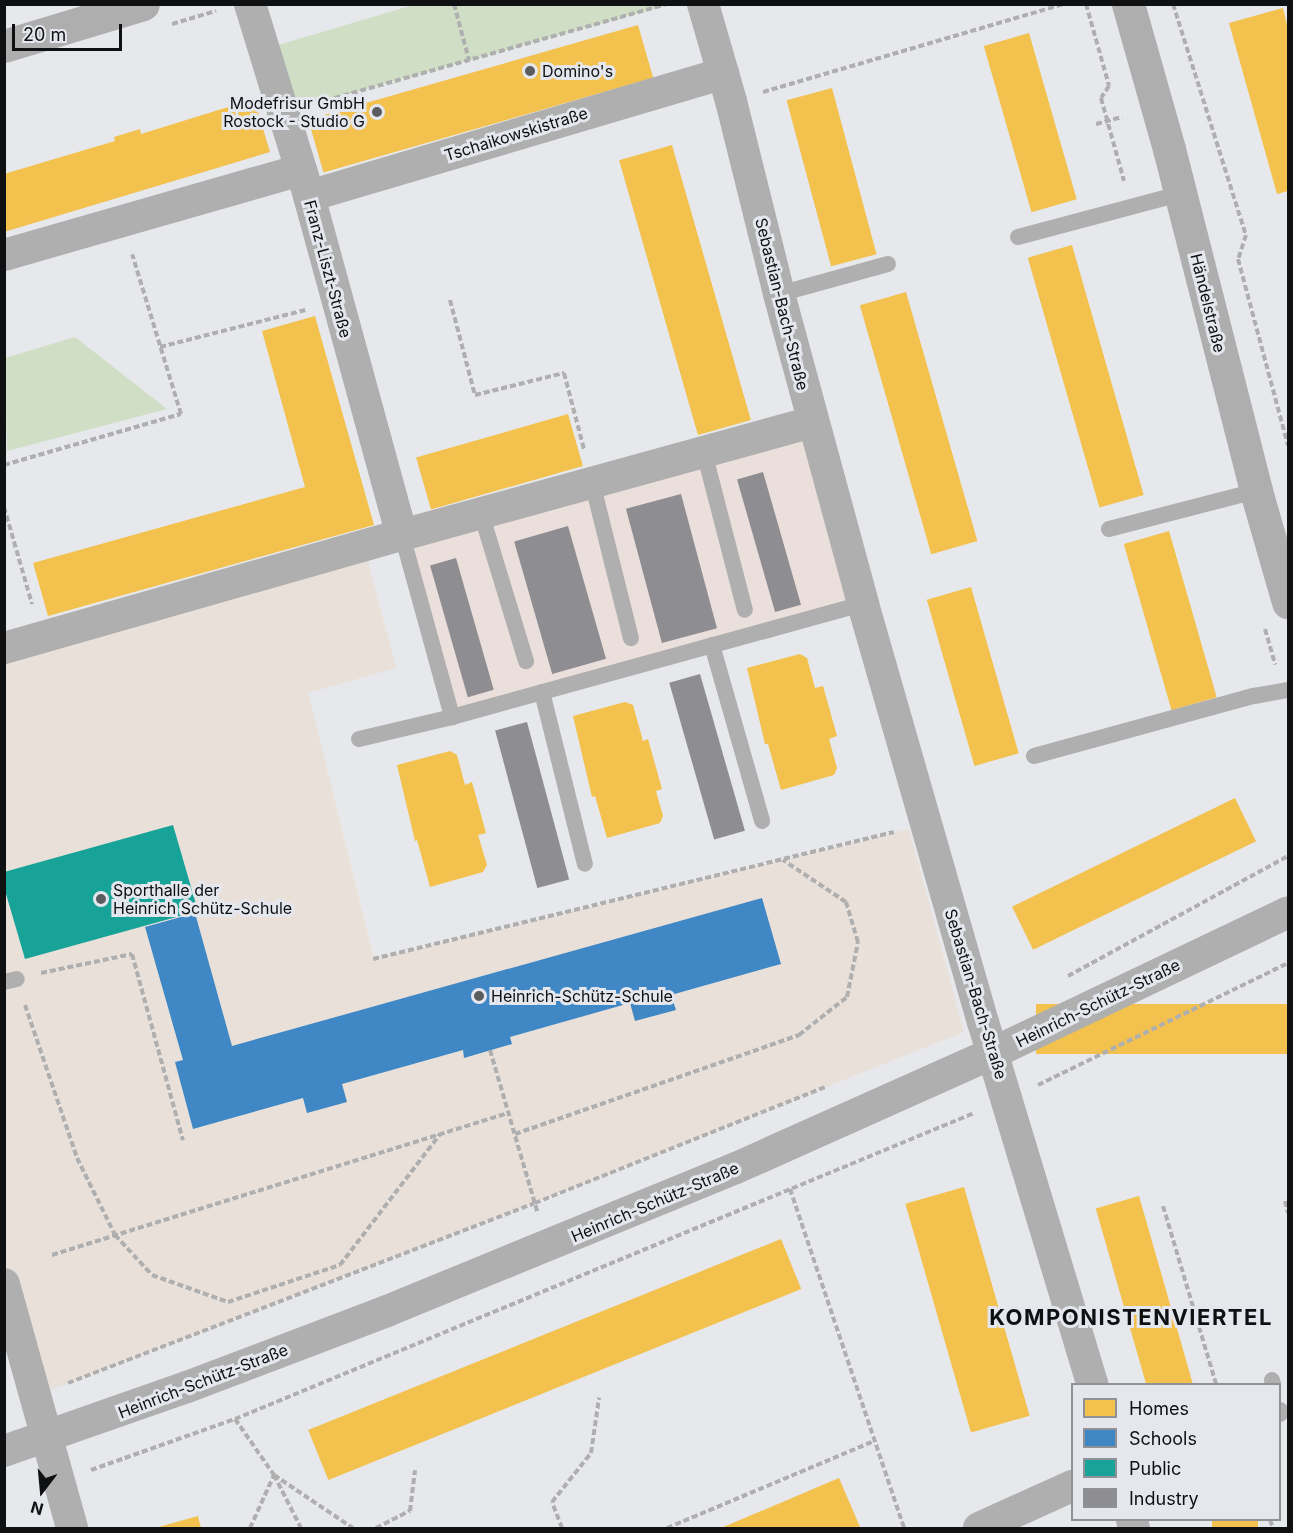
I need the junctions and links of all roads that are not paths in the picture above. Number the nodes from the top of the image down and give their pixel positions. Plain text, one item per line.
1 (144, 4) edge
2 (250, 4) edge
3 (703, 4) edge
4 (1128, 4) edge
5 (4, 46) edge
6 (727, 87) junction
7 (305, 183) junction
8 (1180, 194) junction
9 (1018, 237) dead end
10 (4, 255) edge
11 (888, 264) dead end
12 (779, 294) junction
13 (813, 422) junction
14 (704, 452) junction
15 (592, 482) junction
16 (1256, 491) junction
17 (481, 513) junction
18 (1109, 529) dead end
19 (402, 535) junction
20 (1288, 603) edge
21 (863, 604) junction
22 (745, 610) dead end
23 (631, 638) dead end
24 (712, 645) junction
25 (4, 648) edge
26 (526, 661) dead end
27 (1288, 690) edge
28 (542, 692) junction
29 (452, 717) junction
30 (359, 739) dead end
31 (1034, 756) dead end
32 (762, 821) dead end
33 (585, 864) dead end
34 (1288, 912) edge
35 (993, 1053) junction
36 (4, 1284) edge
37 (1092, 1383) edge
38 (48, 1438) junction
39 (4, 1451) edge
40 (1071, 1486) edge
41 (72, 1528) edge
42 (979, 1528) edge

1 - 5 street
2 - 7 street, Franz-Liszt-Straße
3 - 6 street, Sebastian-Bach-Straße
4 - 8 street, Händelstraße
6 - 7 street, Tschaikowskistraße
6 - 12 street, Sebastian-Bach-Straße
7 - 10 street, Tschaikowskistraße
7 - 19 street, Franz-Liszt-Straße
8 - 9 lane
8 - 16 street, Händelstraße
11 - 12 lane
12 - 13 street, Sebastian-Bach-Straße
13 - 14 street
13 - 21 street, Sebastian-Bach-Straße
14 - 15 street
14 - 22 lane
15 - 17 street
15 - 23 lane
16 - 18 lane
16 - 20 street, Händelstraße
17 - 19 street
17 - 26 lane
19 - 25 street
19 - 29 lane
21 - 24 lane
21 - 35 street, Sebastian-Bach-Straße
24 - 28 lane
24 - 32 lane
27 - 31 lane
28 - 29 lane
28 - 33 lane
29 - 30 lane
34 - 35 street, Heinrich-Schütz-Straße
35 - 37 street, Sebastian-Bach-Straße
35 - 38 street, Heinrich-Schütz-Straße
36 - 38 street
38 - 39 street, Heinrich-Schütz-Straße
38 - 41 street
40 - 42 street

